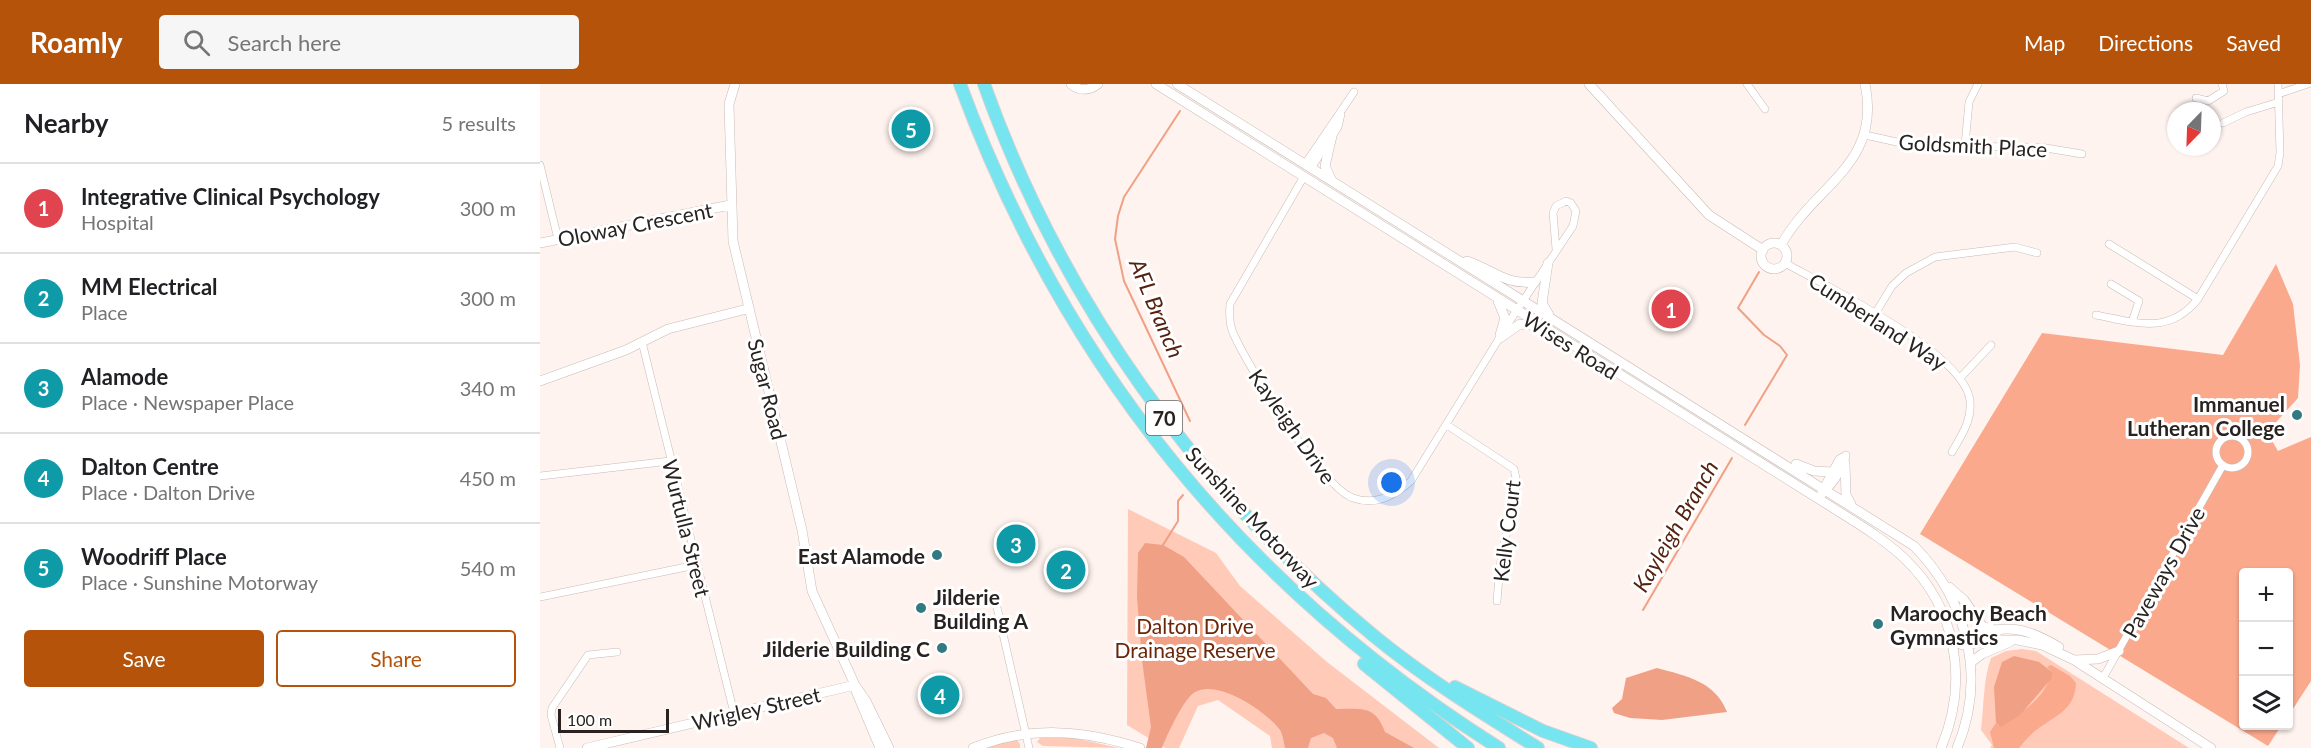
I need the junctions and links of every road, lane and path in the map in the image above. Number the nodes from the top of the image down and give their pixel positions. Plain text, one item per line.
1 (735, 84) edge
2 (960, 84) edge
3 (984, 84) edge
4 (1071, 84) edge
5 (1098, 84) edge
6 (1156, 84) edge
7 (1177, 84) edge
8 (1589, 84) edge
9 (1747, 84) edge
10 (1865, 84) edge
11 (1978, 84) edge
12 (2222, 84) edge
13 (2278, 84) edge
14 (2308, 84) edge
15 (1354, 92) dead end
16 (2278, 94) junction
17 (2196, 98) dead end
18 (2279, 102) junction
19 (1764, 109) dead end
20 (1342, 112) junction
21 (2223, 123) dead end
22 (1865, 135) junction
23 (1332, 136) junction
24 (1965, 145) junction
25 (2082, 154) dead end
26 (540, 165) edge
27 (1308, 166) junction
28 (1303, 178) junction
29 (1333, 181) junction
30 (730, 205) junction
31 (558, 239) junction
32 (540, 243) edge
33 (2109, 244) dead end
34 (1780, 245) junction
35 (1556, 249) junction
36 (1762, 250) junction
37 (2037, 253) dead end
38 (1453, 257) junction
39 (1548, 263) junction
40 (1785, 263) junction
41 (1535, 282) junction
42 (2111, 284) dead end
43 (1496, 298) junction
44 (2198, 299) junction
45 (1522, 300) junction
46 (747, 309) junction
47 (1516, 311) junction
48 (1875, 314) junction
49 (2096, 315) dead end
50 (1552, 319) junction
51 (2132, 322) junction
52 (1545, 329) junction
53 (1500, 338) junction
54 (642, 342) junction
55 (1991, 345) dead end
56 (1961, 377) junction
57 (540, 381) edge
58 (1447, 424) junction
59 (1756, 446) junction
60 (1952, 452) dead end
61 (670, 461) junction
62 (1845, 463) junction
63 (2223, 465) junction
64 (1832, 471) junction
65 (540, 476) edge
66 (1825, 489) junction
67 (1818, 499) junction
68 (1854, 507) junction
69 (696, 565) junction
70 (1943, 581) junction
71 (540, 597) edge
72 (1497, 601) dead end
73 (996, 603) dead end
74 (1334, 629) junction
75 (1993, 629) junction
76 (1967, 640) junction
77 (2018, 640) junction
78 (1953, 642) junction
79 (2119, 651) junction
80 (617, 652) dead end
81 (2074, 660) junction
82 (1970, 663) junction
83 (2103, 678) junction
84 (1437, 683) junction
85 (855, 685) junction
86 (734, 713) junction
87 (1026, 732) junction
88 (560, 748) edge
89 (586, 748) edge
90 (880, 748) edge
91 (889, 748) edge
92 (973, 748) edge
93 (1029, 748) edge
94 (1140, 748) edge
95 (1468, 748) edge
96 (1499, 748) edge
97 (1538, 748) edge
98 (1591, 748) edge
99 (1941, 748) edge
100 (1957, 748) edge
101 (2211, 748) edge

1 - 30 main road, Sugar Road
2 - 74 highway, Sunshine Motorway / 70
3 - 84 highway, Sunshine Motorway / 70
4 - 5 main road
6 - 28 main road, Wises Road
7 - 27 main road, Wises Road
8 - 36 main road
9 - 19 street
10 - 22 main road
11 - 24 street
12 - 17 street
13 - 16 street
14 - 16 street
15 - 20 street
16 - 18 street
18 - 21 street
18 - 44 street
20 - 23 street
20 - 27 street
22 - 24 street, Goldsmith Place
22 - 34 main road
23 - 27 street
23 - 29 main road
24 - 25 street, Goldsmith Place
26 - 31 street
27 - 28 main road, Kayleigh Drive
27 - 29 main road, Wises Road
28 - 43 main road, Wises Road
28 - 58 street, Kayleigh Drive
29 - 38 main road, Wises Road
30 - 31 main road, Oloway Crescent
30 - 46 main road, Sugar Road
31 - 32 main road, Oloway Crescent
33 - 44 street
34 - 36 main road
34 - 40 main road
35 - 35 street, Kayleigh Drive
35 - 39 street, Kayleigh Drive
36 - 40 main road
37 - 48 street
38 - 41 main road
38 - 45 main road, Wises Road
39 - 41 street, Kayleigh Drive
39 - 50 main road
40 - 48 street, Cumberland Way
41 - 45 street, Kayleigh Drive
42 - 51 street
43 - 47 main road, Wises Road
43 - 53 main road
44 - 51 street
45 - 47 street, Kayleigh Drive
45 - 50 main road, Wises Road
46 - 54 main road
46 - 85 main road, Sugar Road
47 - 52 main road, Wises Road
47 - 53 street, Kayleigh Drive
48 - 56 street, Cumberland Way
49 - 51 street
50 - 59 main road, Wises Road
52 - 53 main road
52 - 67 main road, Wises Road
53 - 58 street, Kayleigh Drive
54 - 57 main road
54 - 61 street, Wurtulla Street
55 - 56 street
56 - 60 street, Cumberland Way
58 - 72 street, Kelly Court
59 - 64 main road
59 - 66 main road, Wises Road
61 - 65 street
61 - 69 street, Wurtulla Street
62 - 64 street
62 - 66 street
62 - 68 main road
63 - 63 street
63 - 79 street, Paveways Drive
64 - 66 street
66 - 67 street
66 - 68 main road, Wises Road
67 - 78 main road, Wises Road
68 - 70 main road, Wises Road
69 - 71 street
69 - 86 street, Wurtulla Street
70 - 75 main road
70 - 76 main road, Wises Road
73 - 87 street
74 - 95 highway
74 - 96 highway, Sunshine Motorway / 70
75 - 76 main road
75 - 81 main road
76 - 77 main road
76 - 78 main road
76 - 82 main road, Wises Road
77 - 81 main road
77 - 82 main road
78 - 99 main road, Wises Road
79 - 81 main road
79 - 83 street, Paveways Drive
80 - 88 street
81 - 83 main road
82 - 100 main road, Wises Road
83 - 101 main road
84 - 97 highway, Sunshine Motorway / 70
84 - 98 highway
85 - 86 main road, Wrigley Street
85 - 90 main road
85 - 91 main road
86 - 89 main road, Wrigley Street
87 - 92 main road
87 - 93 street
87 - 94 main road

